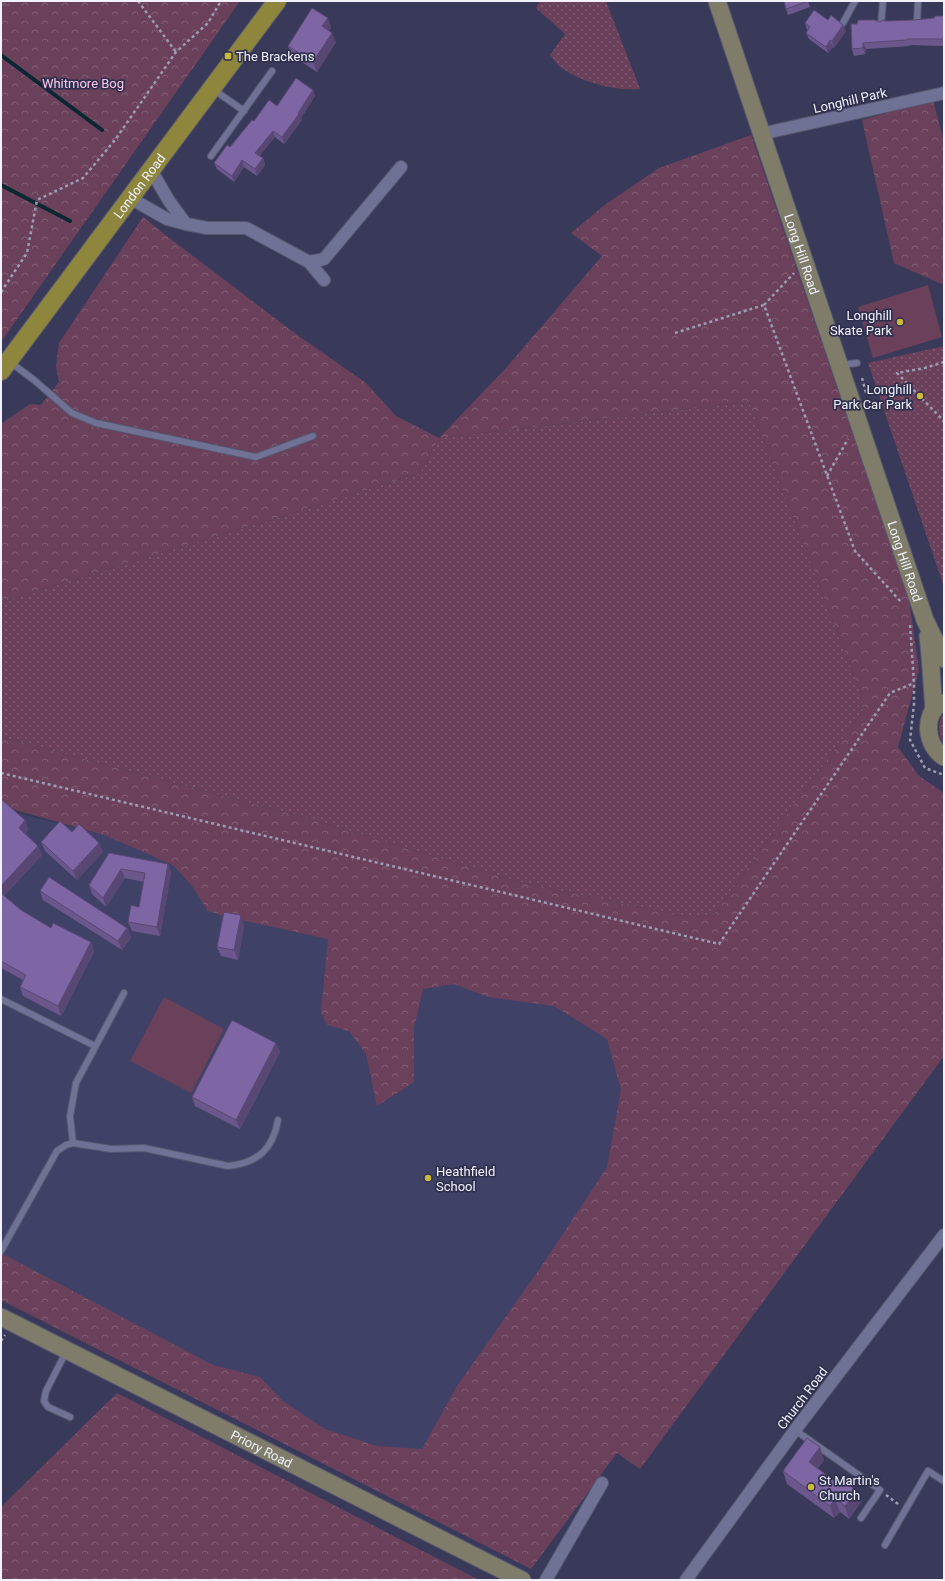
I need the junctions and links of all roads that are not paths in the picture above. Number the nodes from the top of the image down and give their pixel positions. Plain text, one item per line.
1 (277, 1) edge
2 (717, 1) edge
3 (855, 1) edge
4 (883, 1) edge
5 (918, 1) edge
6 (917, 22) edge
7 (843, 23) edge
8 (881, 24) edge
9 (272, 71) dead end
10 (212, 89) junction
11 (944, 93) edge
12 (244, 111) junction
13 (761, 134) junction
14 (211, 156) dead end
15 (401, 166) dead end
16 (150, 170) junction
17 (130, 198) junction
18 (186, 224) junction
19 (309, 262) junction
20 (324, 280) dead end
21 (856, 363) dead end
22 (5, 366) edge
23 (840, 366) junction
24 (313, 436) dead end
25 (917, 622) junction
26 (944, 659) edge
27 (939, 705) edge
28 (944, 757) edge
29 (124, 993) dead end
30 (1, 999) edge
31 (95, 1046) junction
32 (278, 1120) dead end
33 (73, 1143) junction
34 (944, 1235) edge
35 (1, 1251) edge
36 (1, 1317) edge
37 (66, 1350) junction
38 (70, 1417) dead end
39 (796, 1430) junction
40 (944, 1481) edge
41 (602, 1483) dead end
42 (861, 1518) dead end
43 (885, 1545) dead end
44 (522, 1580) edge
45 (546, 1580) edge
46 (686, 1580) edge

1 - 10 main road, London Road
2 - 13 street, Long Hill Road
3 - 7 lane
4 - 8 lane
5 - 6 lane
9 - 12 lane
10 - 12 lane
10 - 16 main road, London Road
11 - 13 street, Longhill Park
12 - 14 lane
13 - 23 street, Long Hill Road
15 - 19 street
16 - 17 main road, London Road
16 - 18 street
17 - 18 street
17 - 22 main road, London Road
18 - 19 street
19 - 20 street
21 - 23 lane
22 - 24 lane
23 - 25 street, Long Hill Road
25 - 26 street, Long Hill Road
25 - 27 street, Long Hill Road
27 - 28 street, Long Hill Road
29 - 31 lane
30 - 31 lane
31 - 33 lane
32 - 33 lane
33 - 35 lane
34 - 39 street, Church Road
36 - 37 street, Priory Road
37 - 38 lane
37 - 44 street, Priory Road
39 - 42 lane
39 - 46 street, Church Road
40 - 43 lane
41 - 45 street

